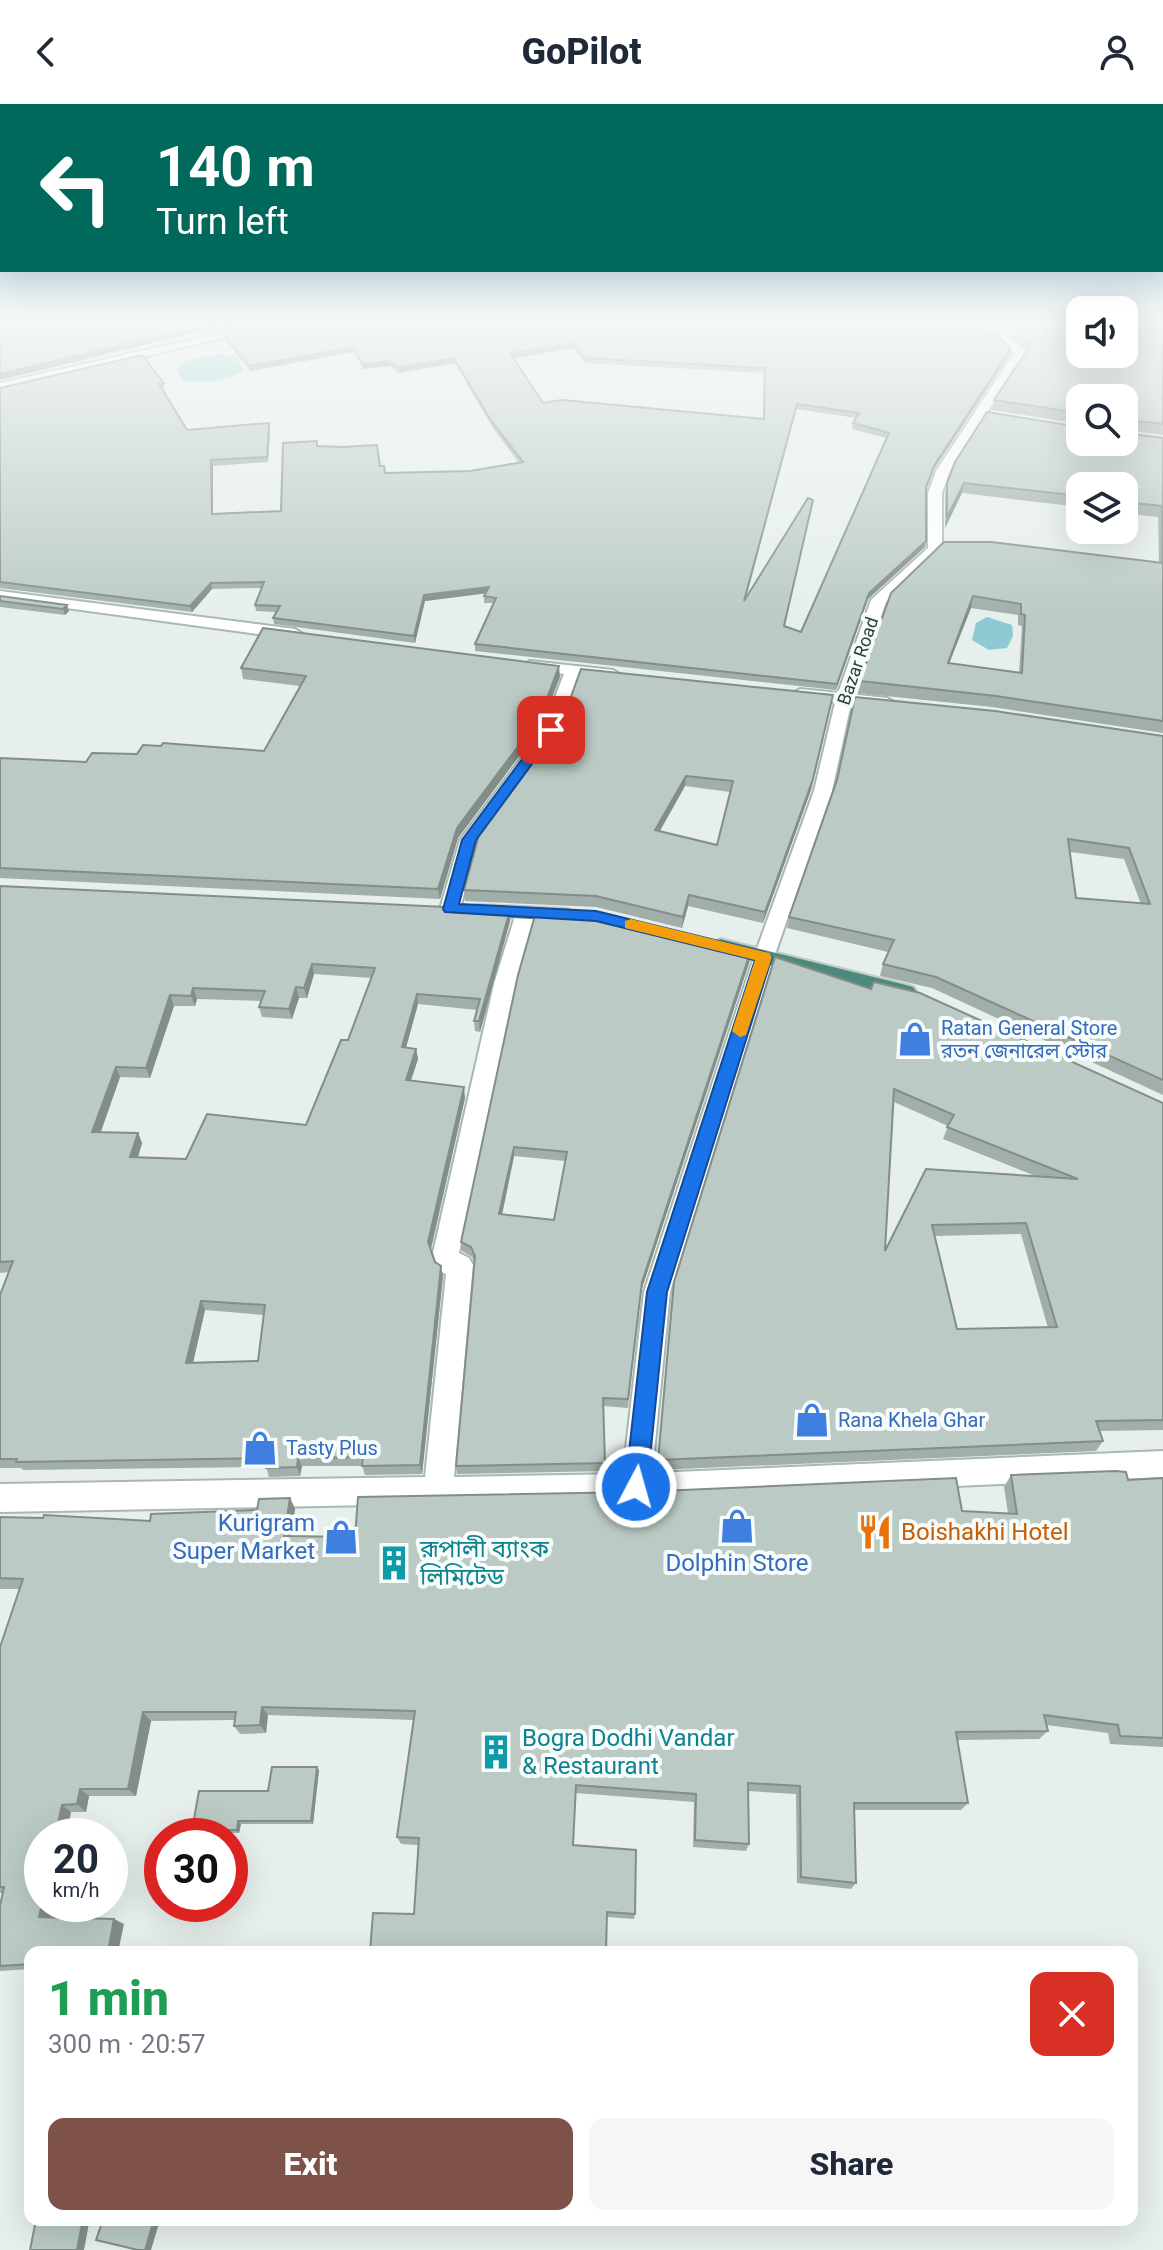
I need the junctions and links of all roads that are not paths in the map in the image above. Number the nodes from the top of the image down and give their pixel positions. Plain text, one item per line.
1 (984, 421) edge
2 (0, 595) edge
3 (310, 636) edge
4 (515, 664) edge
5 (573, 671) junction
6 (637, 677) edge
7 (780, 692) edge
8 (844, 699) junction
9 (903, 705) edge
10 (442, 908) joint
11 (526, 913) junction
12 (582, 915) edge
13 (703, 942) edge
14 (764, 957) junction
15 (924, 996) edge
16 (1163, 1464) edge
17 (636, 1487) junction
18 (438, 1492) junction
19 (0, 1498) edge

1 - 8 street, Bazar Road
2 - 3 street
4 - 5 street
5 - 6 street
5 - 10 street
7 - 8 street
8 - 9 street
8 - 14 street, Bazar Road
10 - 11 highway
11 - 12 highway
11 - 18 street
13 - 14 highway
14 - 15 highway
14 - 17 street, Bazar Road
16 - 17 street
17 - 18 street
18 - 19 street

